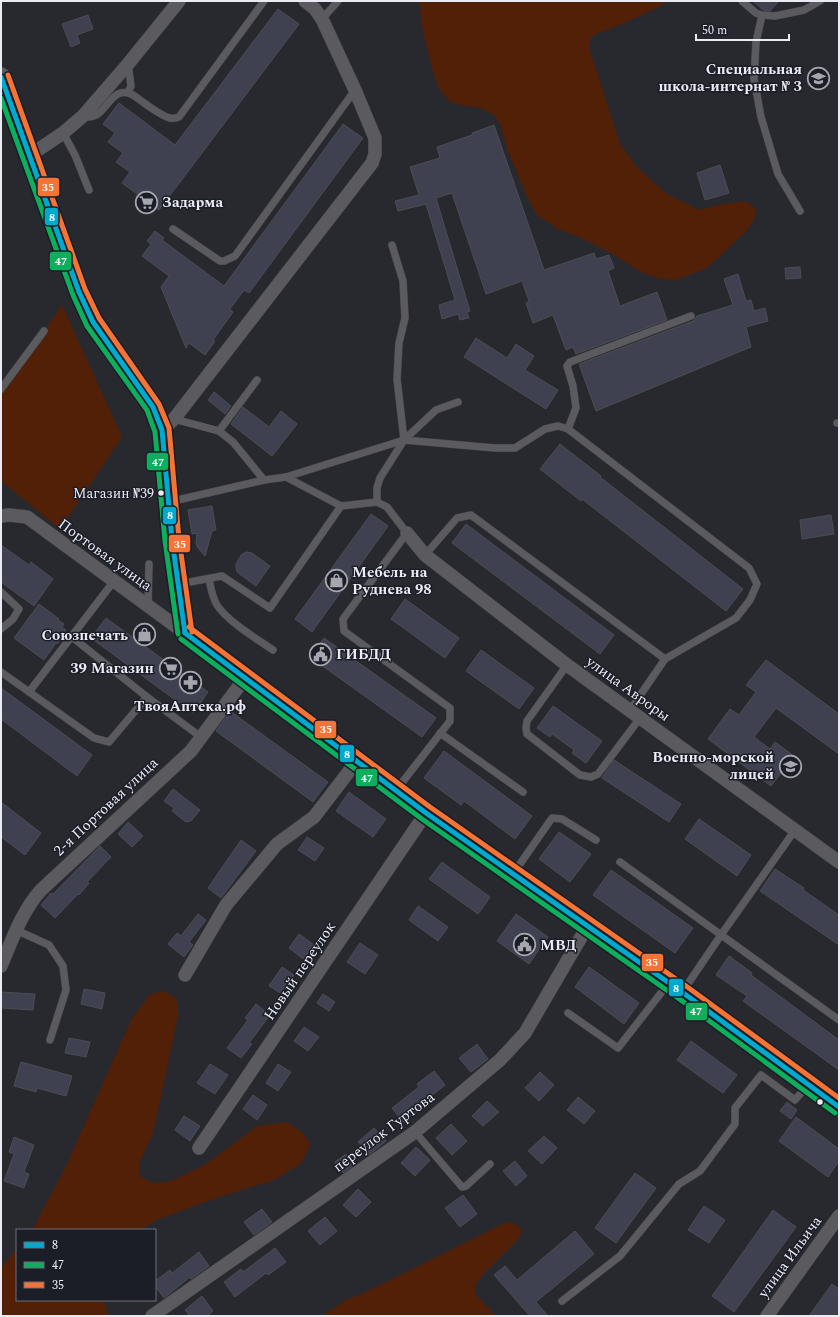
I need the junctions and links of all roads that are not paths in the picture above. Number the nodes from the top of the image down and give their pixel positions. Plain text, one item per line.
1 (179, 1) edge
2 (264, 1) edge
3 (305, 1) edge
4 (338, 1) edge
5 (742, 1) edge
6 (820, 1) edge
7 (762, 16) junction
8 (322, 18) junction
9 (128, 64) junction
10 (1, 77) edge
11 (355, 90) junction
12 (128, 92) junction
13 (83, 116) junction
14 (63, 133) junction
15 (30, 156) junction
16 (89, 190) dead end
17 (800, 211) dead end
18 (173, 229) dead end
19 (392, 245) dead end
20 (691, 316) dead end
21 (44, 331) dead end
22 (257, 380) dead end
23 (1, 389) edge
24 (458, 402) dead end
25 (168, 425) junction
26 (568, 429) junction
27 (219, 431) junction
28 (404, 440) junction
29 (286, 477) junction
30 (264, 480) junction
31 (168, 502) junction
32 (377, 502) junction
33 (341, 506) junction
34 (4, 513) edge
35 (407, 533) junction
36 (425, 555) junction
37 (149, 564) dead end
38 (209, 579) junction
39 (114, 581) junction
40 (179, 584) junction
41 (1, 592) edge
42 (148, 606) junction
43 (1, 629) edge
44 (185, 633) junction
45 (72, 637) junction
46 (273, 650) dead end
47 (665, 659) junction
48 (567, 665) junction
49 (1, 672) edge
50 (245, 678) junction
51 (29, 692) junction
52 (147, 697) junction
53 (635, 714) junction
54 (440, 733) junction
55 (201, 737) junction
56 (357, 761) junction
57 (396, 790) junction
58 (523, 792) dead end
59 (426, 813) junction
60 (795, 830) junction
61 (596, 840) dead end
62 (620, 862) dead end
63 (839, 862) edge
64 (513, 874) junction
65 (587, 927) junction
66 (16, 930) junction
67 (721, 935) junction
68 (1, 966) edge
69 (185, 975) dead end
70 (675, 988) junction
71 (568, 1013) dead end
72 (839, 1020) edge
73 (50, 1040) dead end
74 (809, 1084) junction
75 (839, 1107) edge
76 (415, 1132) junction
77 (199, 1148) dead end
78 (490, 1164) dead end
79 (839, 1216) edge
80 (562, 1301) dead end
81 (152, 1316) edge
82 (767, 1316) edge

1 - 9 street
2 - 12 lane
3 - 8 street
4 - 8 lane
5 - 7 lane
6 - 7 lane
7 - 17 lane
8 - 11 street
9 - 12 lane
9 - 13 street
10 - 15 main road
11 - 18 lane
11 - 25 street
12 - 13 lane
13 - 14 street
14 - 15 street
14 - 16 lane
15 - 25 main road
19 - 28 lane
20 - 26 lane
21 - 23 lane
22 - 27 lane
24 - 28 lane
25 - 27 lane
25 - 31 main road
26 - 28 lane
26 - 47 lane
27 - 30 lane
28 - 29 lane
28 - 32 lane
29 - 30 lane
29 - 33 lane
30 - 31 lane
31 - 40 main road
32 - 33 lane
32 - 35 lane
33 - 38 lane
34 - 39 street, Портовая улица
35 - 36 street, улица Авроры
35 - 54 lane
36 - 47 lane
36 - 48 street, улица Авроры
37 - 42 lane
38 - 40 lane
38 - 46 lane
39 - 42 street, Портовая улица
39 - 45 lane
40 - 44 main road
41 - 43 lane
42 - 44 street, Портовая улица
44 - 50 main road
45 - 51 lane
45 - 52 lane
47 - 53 lane
48 - 53 street, улица Авроры
48 - 53 lane
49 - 51 lane
50 - 55 street, 2-я Портовая улица
50 - 56 main road
51 - 52 lane
52 - 55 lane
53 - 60 street, улица Авроры
54 - 57 lane
54 - 58 lane
55 - 66 street, 2-я Портовая улица
56 - 57 main road
56 - 69 street
57 - 59 main road
59 - 64 main road
59 - 77 street, Новый переулок
60 - 63 street, улица Авроры
60 - 67 lane
61 - 64 lane
62 - 67 lane
64 - 65 main road
65 - 70 main road
65 - 76 street, переулок Гуртова
66 - 68 street, 2-я Портовая улица
66 - 73 lane
67 - 70 lane
67 - 72 lane
70 - 71 lane
70 - 74 main road
74 - 75 main road
74 - 80 lane
76 - 78 lane
76 - 81 street, переулок Гуртова
79 - 82 street, улица Ильича

